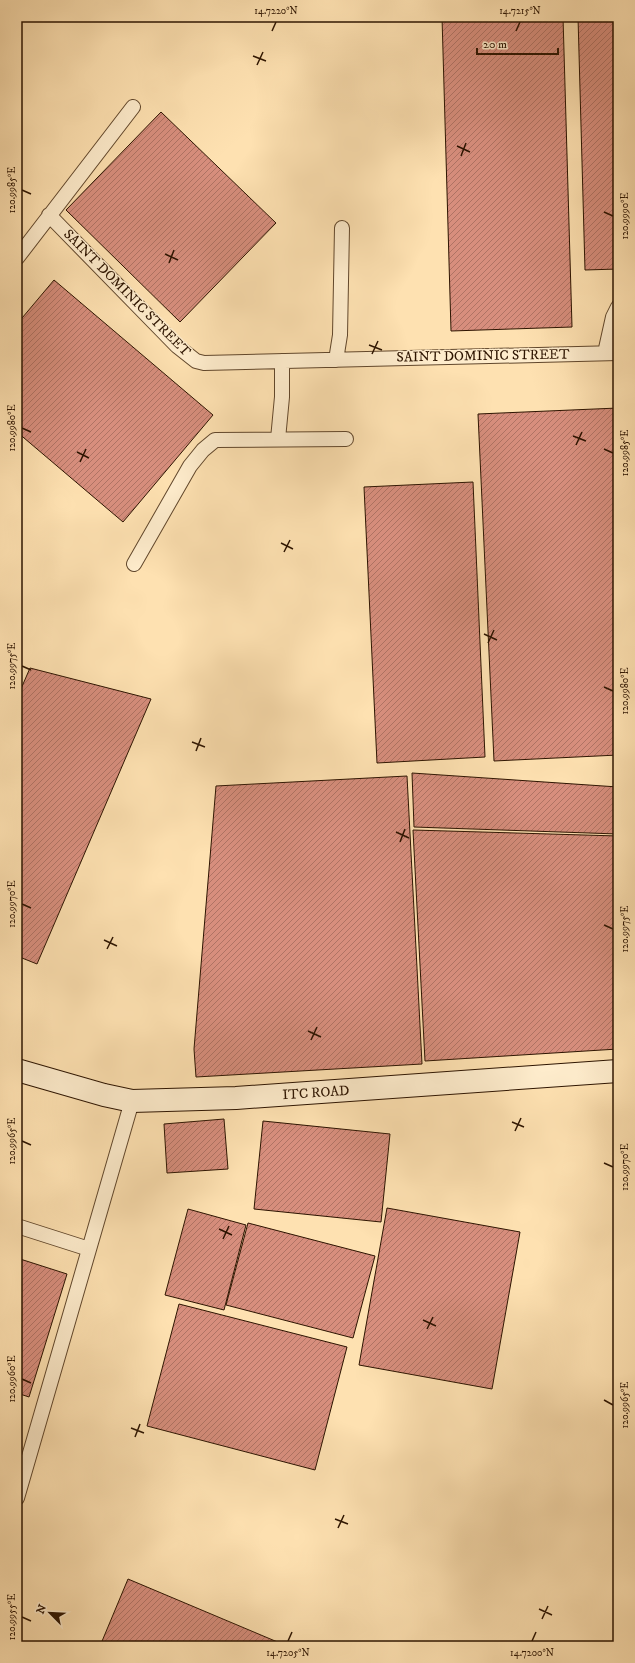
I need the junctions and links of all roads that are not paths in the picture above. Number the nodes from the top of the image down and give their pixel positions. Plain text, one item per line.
1 (133, 107) dead end
2 (49, 214) junction
3 (342, 228) dead end
4 (17, 258) edge
5 (618, 307) edge
6 (612, 353) edge
7 (336, 360) junction
8 (282, 361) junction
9 (346, 439) dead end
10 (278, 440) junction
11 (134, 564) dead end
12 (17, 1070) edge
13 (618, 1071) edge
14 (132, 1101) junction
15 (17, 1226) edge
16 (89, 1249) junction
17 (17, 1498) edge

1 - 2 lane
2 - 4 lane
2 - 8 lane, SAINT DOMINIC STREET
3 - 7 lane
5 - 6 lane
6 - 7 lane, SAINT DOMINIC STREET
7 - 8 lane, SAINT DOMINIC STREET
8 - 10 lane
9 - 10 lane
10 - 11 lane
12 - 14 street, ITC ROAD
13 - 14 street, ITC ROAD
14 - 16 lane
15 - 16 lane
16 - 17 lane

